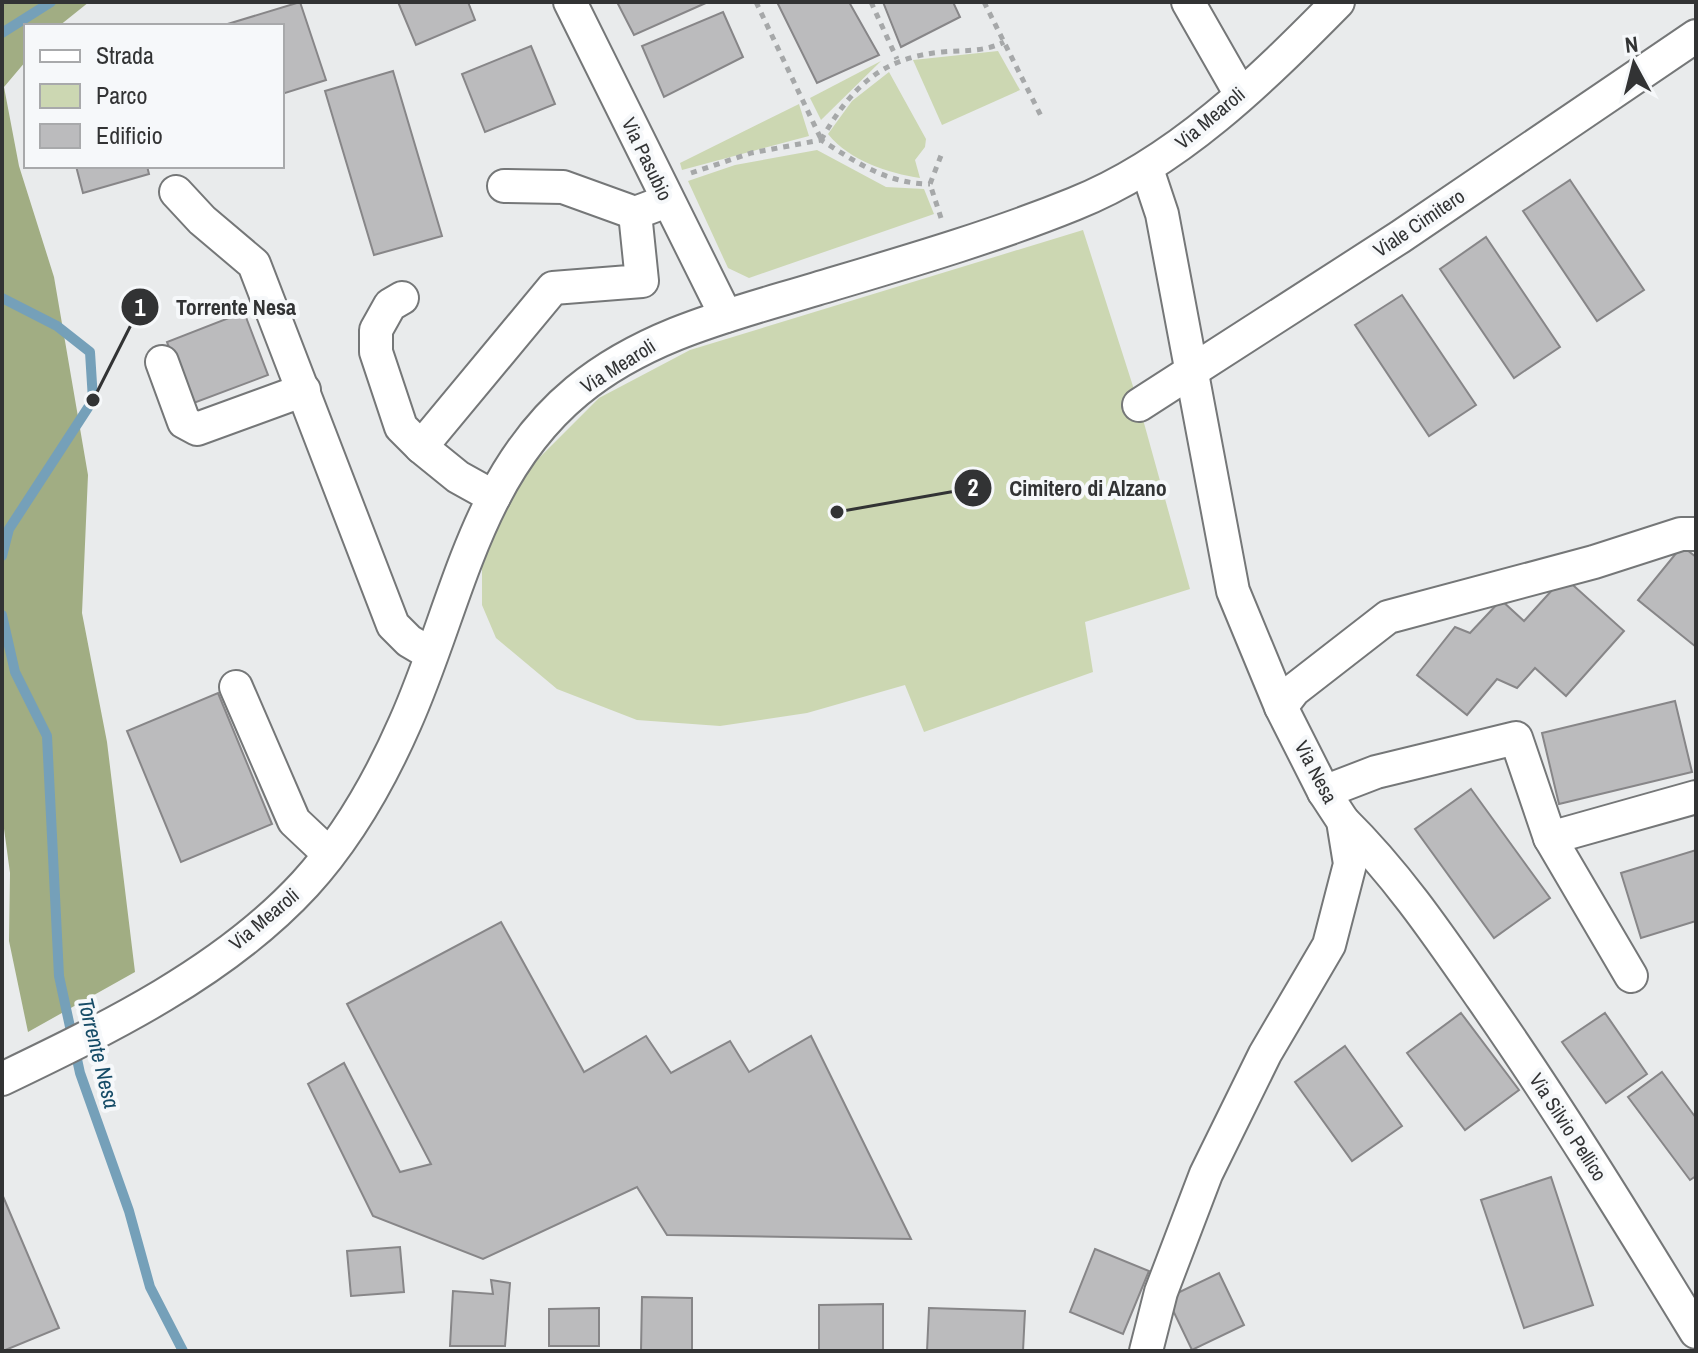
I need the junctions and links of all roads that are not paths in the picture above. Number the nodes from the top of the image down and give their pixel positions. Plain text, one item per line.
1 (570, 2) edge
2 (1188, 2) edge
3 (1338, 2) edge
4 (1696, 36) edge
5 (1240, 93) junction
6 (1147, 169) junction
7 (504, 186) dead end
8 (176, 192) dead end
9 (664, 194) junction
10 (635, 213) junction
11 (402, 298) dead end
12 (726, 316) junction
13 (162, 362) dead end
14 (1190, 371) junction
15 (304, 390) junction
16 (1139, 405) dead end
17 (421, 447) junction
18 (494, 497) junction
19 (1696, 534) edge
20 (431, 654) junction
21 (236, 687) dead end
22 (1281, 707) junction
23 (1324, 792) junction
24 (1696, 797) edge
25 (1343, 821) junction
26 (1550, 838) junction
27 (329, 854) junction
28 (1348, 884) junction
29 (1432, 926) junction
30 (1631, 976) dead end
31 (2, 1079) edge
32 (1696, 1332) edge
33 (1146, 1351) edge

1 - 9 street, Via Pasubio
2 - 5 street
3 - 5 street, Via Mearoli
4 - 14 street, Viale Cimitero
5 - 6 street, Via Mearoli
6 - 12 street, Via Mearoli
6 - 14 street, Via Nesa
7 - 10 street
8 - 15 street
9 - 10 street
9 - 12 street, Via Pasubio
10 - 17 street
11 - 17 street
12 - 18 street, Via Mearoli
13 - 15 street
14 - 16 street, Viale Cimitero
14 - 22 street, Via Nesa
15 - 20 street
17 - 18 street
18 - 20 street, Via Mearoli
19 - 22 street
20 - 27 street, Via Mearoli
21 - 27 street
22 - 23 street, Via Nesa
23 - 25 street, Via Nesa
23 - 26 street
24 - 26 street
25 - 28 street, Via Nesa
25 - 29 street, Via Silvio Pellico
26 - 30 street
27 - 31 street, Via Mearoli
28 - 29 street, Via Silvio Pellico
28 - 33 street, Via Nesa
29 - 32 street, Via Silvio Pellico

